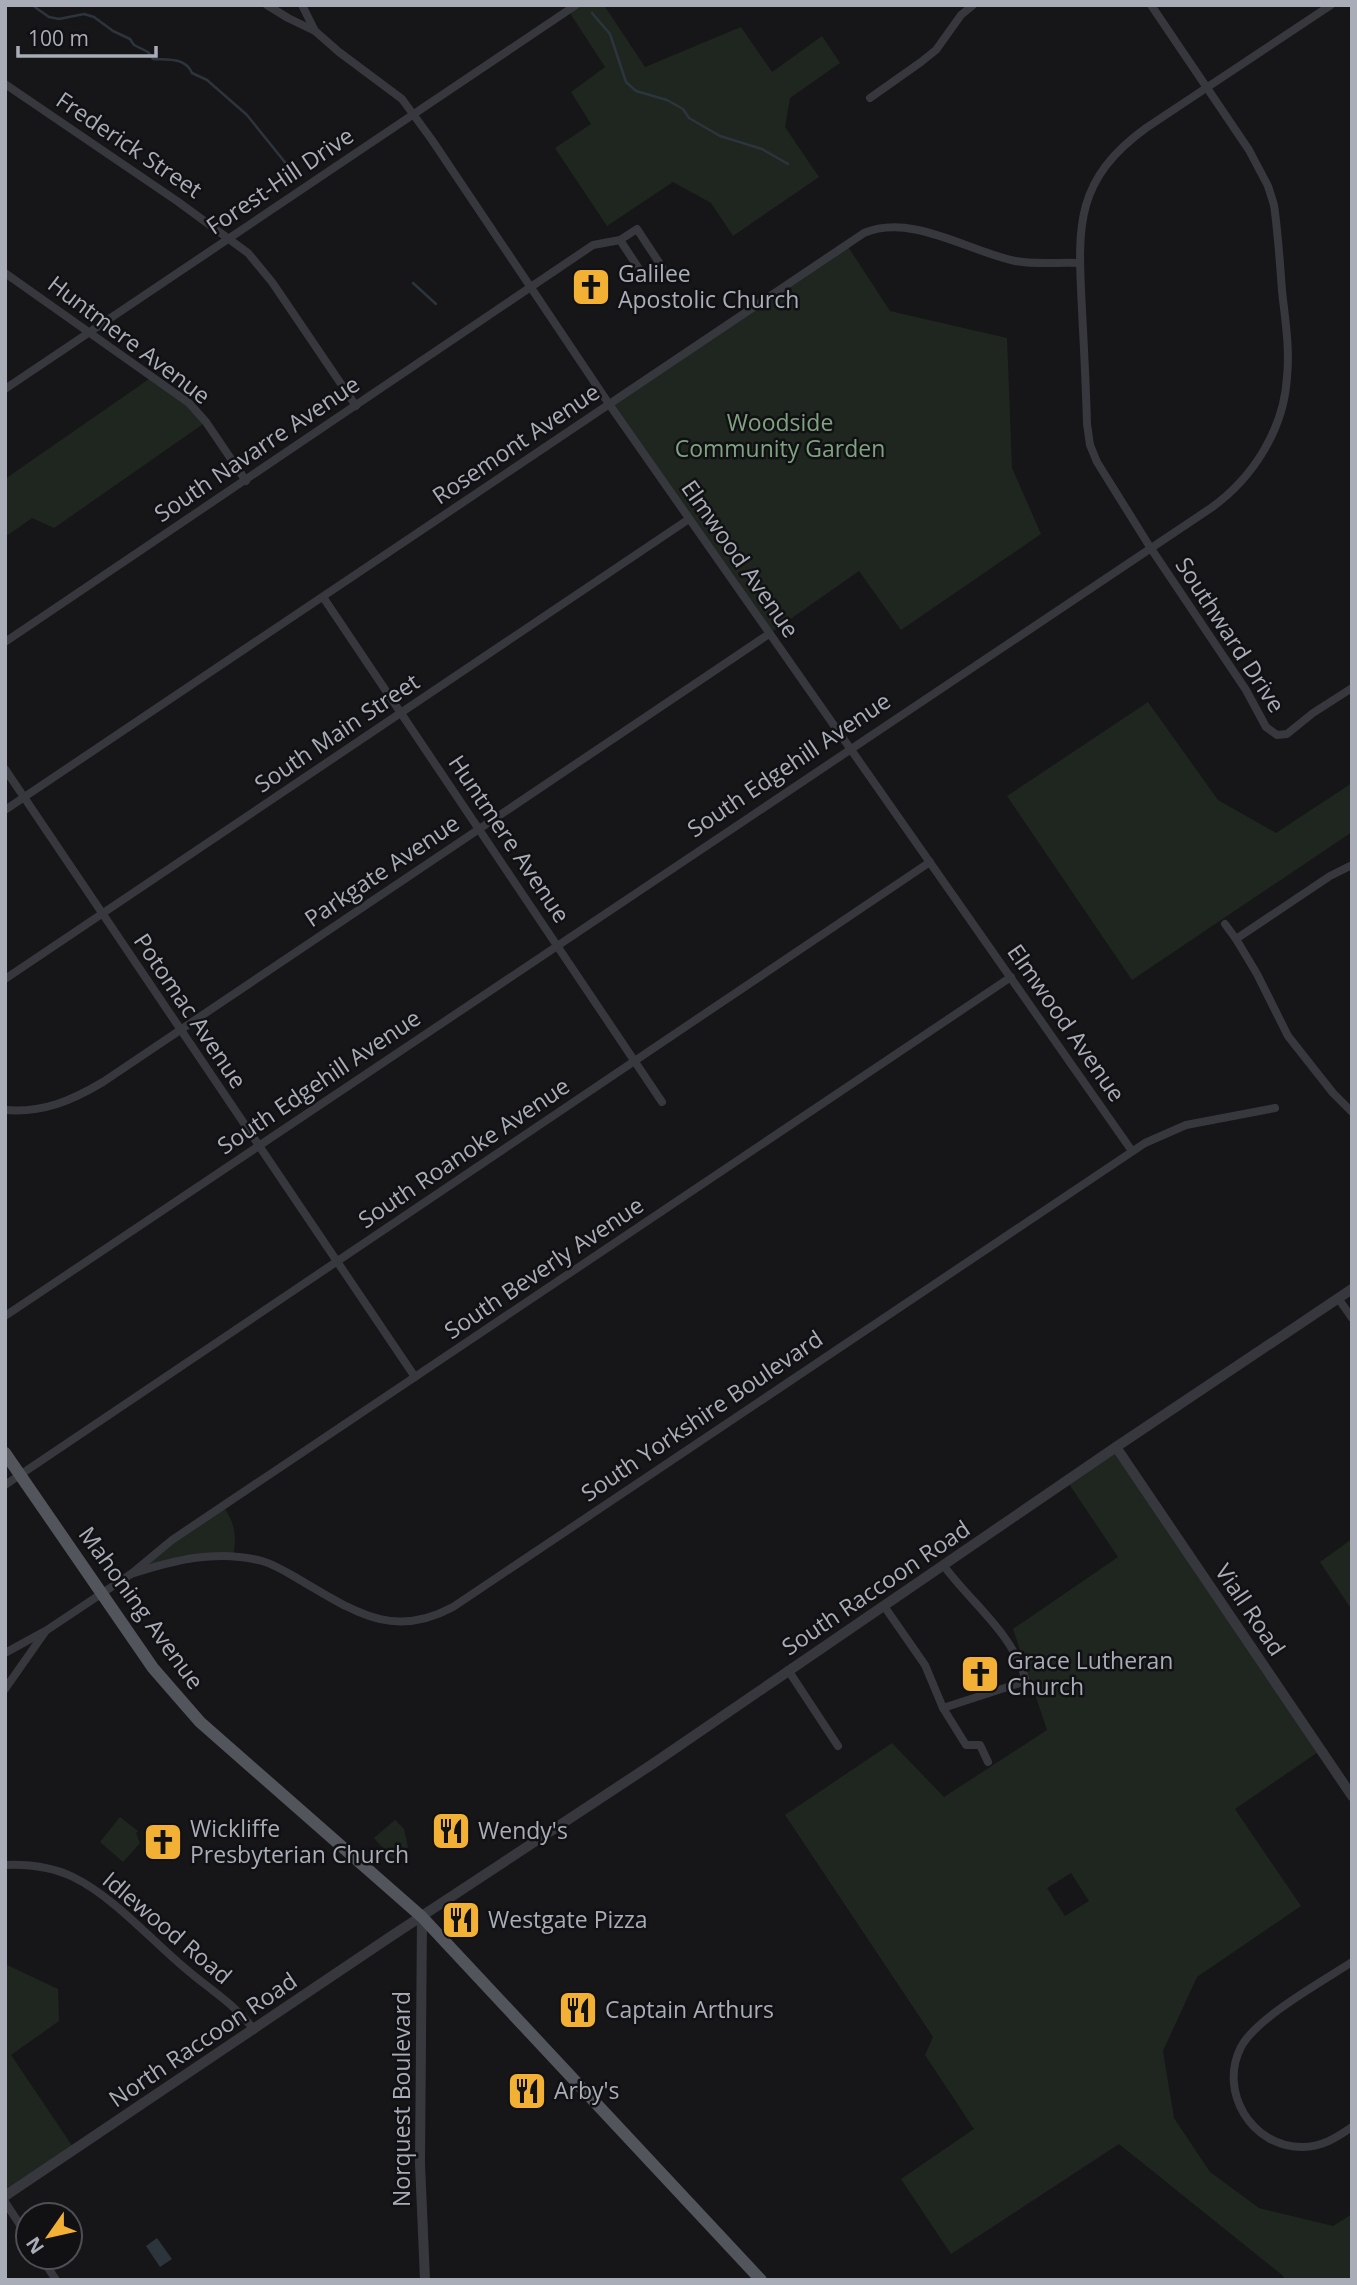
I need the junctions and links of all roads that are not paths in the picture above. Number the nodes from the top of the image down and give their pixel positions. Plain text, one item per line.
1 (267, 5) edge
2 (302, 5) edge
3 (576, 5) edge
4 (974, 5) edge
5 (1151, 5) edge
6 (1331, 5) edge
7 (315, 31) junction
8 (5, 84) edge
9 (1207, 88) junction
10 (870, 97) dead end
11 (414, 114) junction
12 (229, 238) junction
13 (620, 240) junction
14 (1079, 263) junction
15 (5, 273) edge
16 (531, 288) junction
17 (88, 331) junction
18 (5, 389) edge
19 (609, 404) junction
20 (356, 405) junction
21 (246, 481) junction
22 (689, 519) junction
23 (1150, 547) junction
24 (323, 597) junction
25 (769, 634) junction
26 (5, 642) edge
27 (1352, 688) edge
28 (401, 713) junction
29 (849, 748) junction
30 (5, 769) edge
31 (24, 797) junction
32 (5, 810) edge
33 (479, 829) junction
34 (930, 862) junction
35 (1352, 865) edge
36 (102, 914) junction
37 (1225, 924) dead end
38 (1236, 939) junction
39 (557, 945) junction
40 (1011, 977) junction
41 (5, 979) edge
42 (181, 1030) junction
43 (636, 1060) junction
44 (662, 1102) dead end
45 (1275, 1108) dead end
46 (1350, 1108) edge
47 (5, 1110) edge
48 (258, 1146) junction
49 (1132, 1151) junction
50 (336, 1262) junction
51 (1352, 1289) edge
52 (1338, 1298) junction
53 (5, 1316) edge
54 (1352, 1318) edge
55 (415, 1377) junction
56 (1116, 1447) junction
57 (5, 1453) edge
58 (20, 1475) junction
59 (5, 1485) edge
60 (944, 1566) junction
61 (131, 1574) junction
62 (101, 1594) junction
63 (884, 1606) junction
64 (47, 1630) junction
65 (5, 1653) edge
66 (788, 1670) junction
67 (5, 1689) edge
68 (943, 1708) junction
69 (838, 1746) dead end
70 (989, 1762) dead end
71 (1352, 1796) edge
72 (5, 1865) edge
73 (422, 1917) junction
74 (1352, 1962) edge
75 (254, 2030) junction
76 (1352, 2127) edge
77 (5, 2196) edge
78 (425, 2280) edge
79 (761, 2280) edge

1 - 7 street
2 - 7 street, Elmwood Avenue
3 - 11 street, Forest-Hill Drive
4 - 10 street
5 - 9 street, South Edgehill Avenue
6 - 9 street
7 - 11 street, Elmwood Avenue
8 - 12 street, Frederick Street
9 - 14 street
9 - 23 street, South Edgehill Avenue
11 - 12 street, Forest-Hill Drive
11 - 16 street, Elmwood Avenue
12 - 17 street, Forest-Hill Drive
12 - 20 street, Frederick Street
13 - 13 street, South Navarre Avenue
13 - 16 street, South Navarre Avenue
14 - 19 street, Rosemont Avenue
14 - 23 street
15 - 17 street, Huntmere Avenue
16 - 19 street, Elmwood Avenue
16 - 20 street, South Navarre Avenue
17 - 18 street, Forest-Hill Drive
17 - 21 street, Huntmere Avenue
19 - 22 street, Elmwood Avenue
19 - 24 street, Rosemont Avenue
20 - 21 street, South Navarre Avenue
21 - 26 street, South Navarre Avenue
22 - 25 street, Elmwood Avenue
22 - 28 street, South Main Street
23 - 27 street, Southward Drive
23 - 29 street, South Edgehill Avenue
24 - 28 street, Huntmere Avenue
24 - 31 street, Rosemont Avenue
25 - 29 street, Elmwood Avenue
25 - 33 street, Parkgate Avenue
28 - 33 street, Huntmere Avenue
28 - 36 street, South Main Street
29 - 34 street, Elmwood Avenue
29 - 39 street, South Edgehill Avenue
30 - 31 street, Potomac Avenue
31 - 32 street, Rosemont Avenue
31 - 36 street, Potomac Avenue
33 - 39 street, Huntmere Avenue
33 - 42 street, Parkgate Avenue
34 - 40 street, Elmwood Avenue
34 - 43 street, South Roanoke Avenue
35 - 38 street
36 - 41 street, South Main Street
36 - 42 street, Potomac Avenue
37 - 38 street
38 - 46 street
39 - 43 street, Huntmere Avenue
39 - 48 street, South Edgehill Avenue
40 - 49 street, Elmwood Avenue
40 - 55 street, South Beverly Avenue
42 - 47 street, Parkgate Avenue
42 - 48 street, Potomac Avenue
43 - 44 street, Huntmere Avenue
43 - 50 street, South Roanoke Avenue
45 - 49 street, South Yorkshire Boulevard
48 - 50 street, Potomac Avenue
48 - 53 street, South Edgehill Avenue
49 - 61 street, South Yorkshire Boulevard
50 - 55 street, Potomac Avenue
50 - 58 street, South Roanoke Avenue
51 - 52 street, South Raccoon Road
52 - 54 street
52 - 56 street, South Raccoon Road
55 - 61 street, South Beverly Avenue
56 - 60 street, South Raccoon Road
56 - 71 street, Viall Road
57 - 58 main road, Mahoning Avenue
58 - 59 street, South Roanoke Avenue
58 - 62 main road, Mahoning Avenue
60 - 63 street, South Raccoon Road
60 - 68 street
61 - 62 street, South Beverly Avenue
62 - 64 street, South Beverly Avenue
62 - 73 main road, Mahoning Avenue
63 - 66 street, South Raccoon Road
63 - 68 street
64 - 65 street, South Beverly Avenue
64 - 67 street
66 - 69 street
66 - 73 street, South Raccoon Road
68 - 70 street
72 - 75 street, Idlewood Road
73 - 75 street, North Raccoon Road
73 - 78 street, Norquest Boulevard
73 - 79 main road, Mahoning Avenue
74 - 76 street
75 - 77 street, North Raccoon Road

